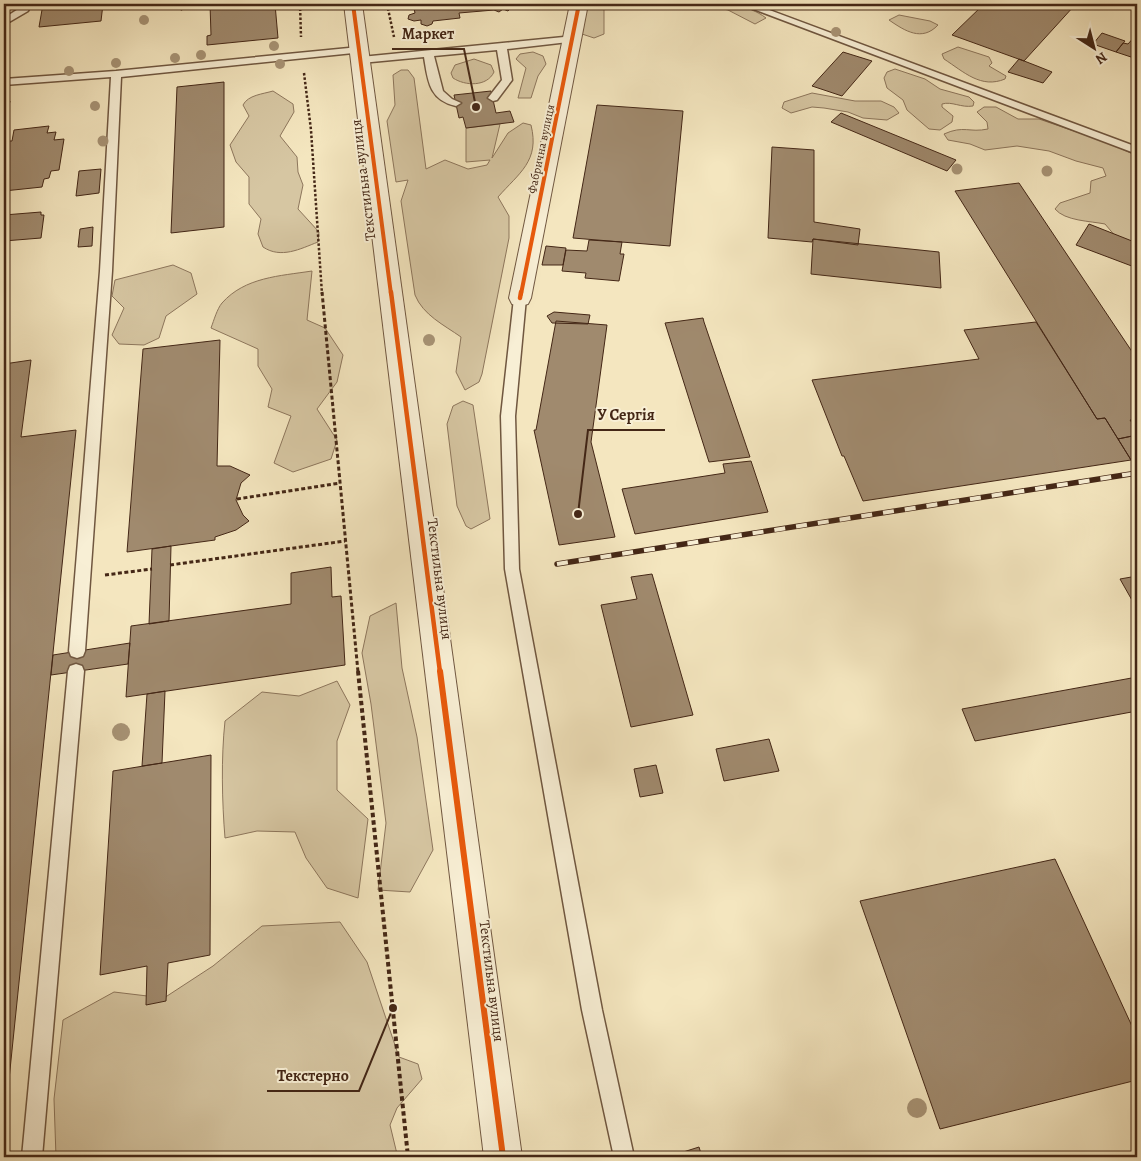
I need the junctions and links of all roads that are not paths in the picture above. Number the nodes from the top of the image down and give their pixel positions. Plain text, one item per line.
1 (26, 4) edge
2 (353, 4) edge
3 (579, 4) edge
4 (745, 4) edge
5 (4, 22) edge
6 (574, 38) junction
7 (501, 45) junction
8 (428, 52) junction
9 (360, 55) junction
10 (116, 74) junction
11 (4, 82) edge
12 (493, 98) dead end
13 (456, 103) dead end
14 (1137, 151) edge
15 (520, 298) joint
16 (77, 651) dead end
17 (76, 671) dead end
18 (32, 1157) edge
19 (503, 1157) edge
20 (624, 1157) edge

1 - 5 lane
2 - 9 street, Текстильна вулиця
3 - 6 street, Фабрична вулиця
4 - 14 lane
6 - 7 lane
6 - 15 street, Фабрична вулиця
7 - 8 lane
7 - 12 lane
8 - 9 lane
8 - 13 lane
9 - 10 lane
9 - 19 street, Текстильна вулиця
10 - 11 lane
10 - 16 lane
15 - 20 lane
17 - 18 lane

